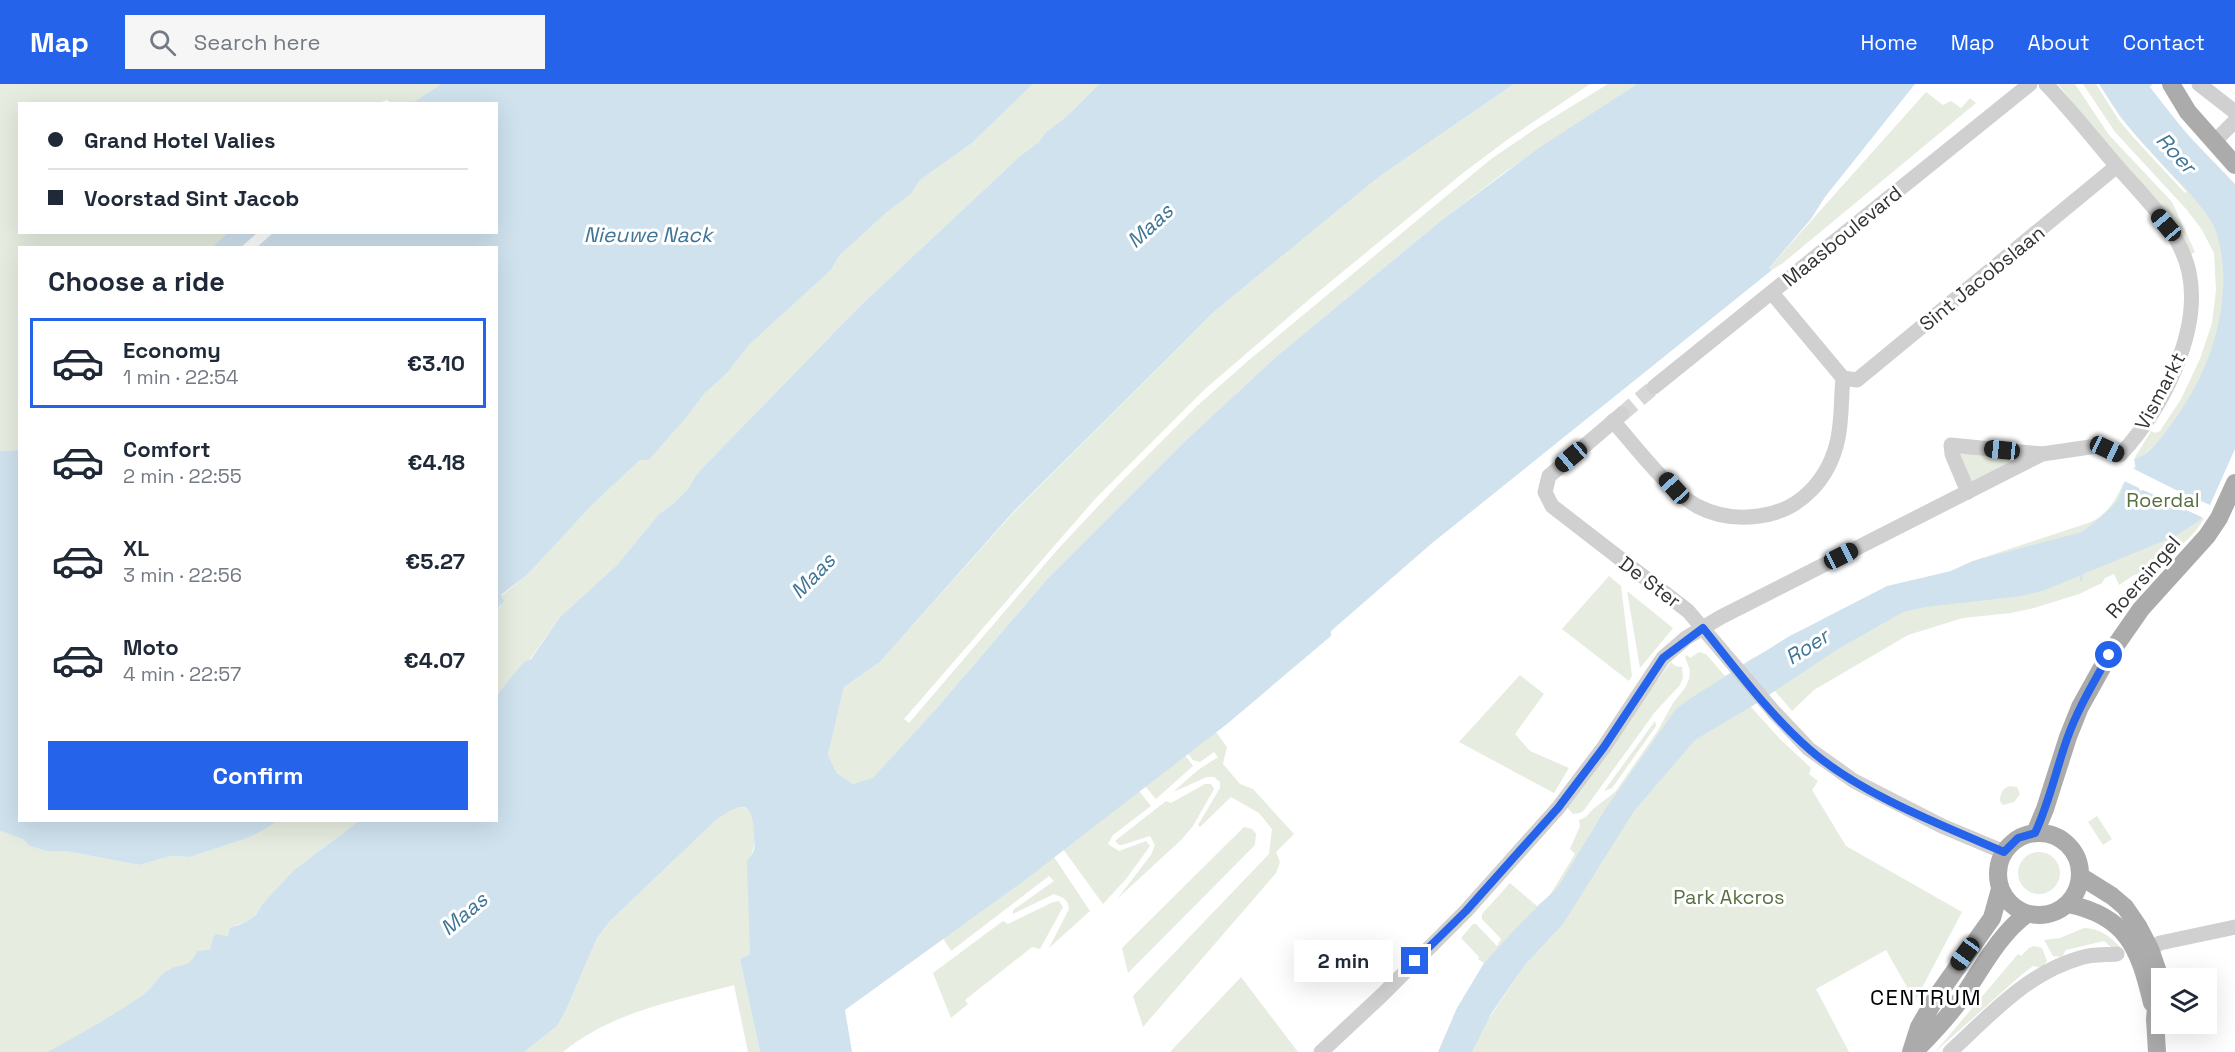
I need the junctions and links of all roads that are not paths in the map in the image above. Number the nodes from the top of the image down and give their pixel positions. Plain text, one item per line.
1 (2030, 84) edge
2 (2046, 84) edge
3 (2171, 84) edge
4 (2199, 84) edge
5 (2235, 112) edge
6 (2235, 121) edge
7 (2214, 142) junction
8 (2235, 156) edge
9 (2235, 165) edge
10 (2117, 166) junction
11 (1772, 293) junction
12 (1843, 378) junction
13 (1654, 387) tunnel mouth
14 (2042, 454) junction
15 (2235, 483) edge
16 (1968, 492) junction
17 (1703, 628) junction
18 (2035, 833) junction
19 (2004, 852) junction
20 (2080, 876) junction
21 (2001, 890) junction
22 (2068, 904) junction
23 (2027, 914) junction
24 (2235, 927) edge
25 (2150, 949) junction
26 (2117, 954) dead end
27 (2157, 968) edge
28 (2151, 999) edge
29 (2156, 1034) edge
30 (1321, 1052) edge
31 (1912, 1052) edge
32 (1950, 1052) edge
33 (2157, 1052) edge

1 - 11 street, Maasboulevard
2 - 10 street, Vismarkt
3 - 7 main road
4 - 5 street
6 - 7 street
7 - 8 main road
7 - 9 main road
10 - 12 street, Sint Jacobslaan
10 - 14 street, Vismarkt
11 - 12 street
11 - 13 street, Maasboulevard
12 - 17 street, De Ster
14 - 16 street
14 - 16 street
15 - 18 main road, Roersingel
16 - 17 street
17 - 19 street, De Ster
17 - 30 street
18 - 19 main road
18 - 20 main road
19 - 21 main road
20 - 22 main road
20 - 25 main road
21 - 23 main road
21 - 31 main road
22 - 23 main road
22 - 28 main road
23 - 31 main road
24 - 25 street
25 - 27 main road
26 - 32 street
29 - 33 main road

